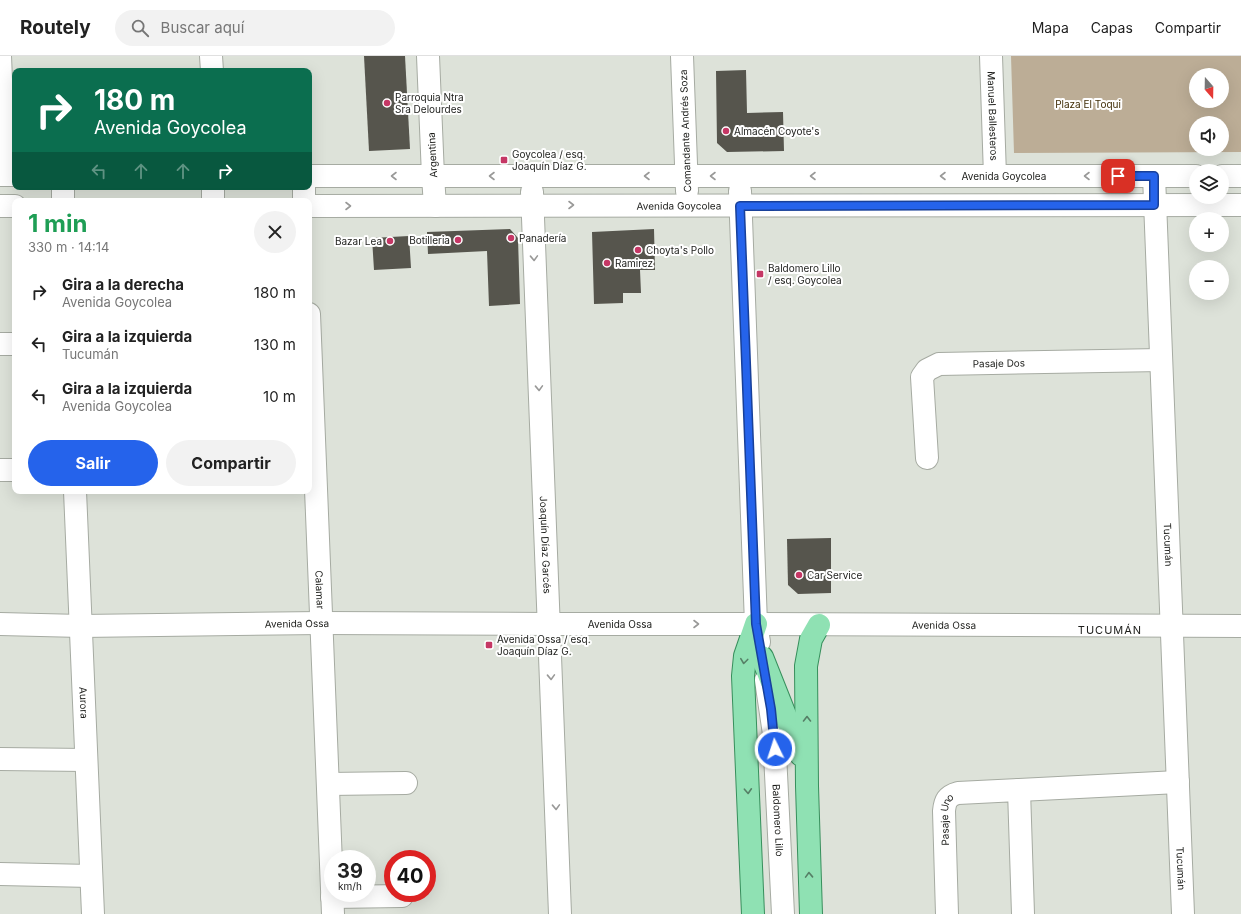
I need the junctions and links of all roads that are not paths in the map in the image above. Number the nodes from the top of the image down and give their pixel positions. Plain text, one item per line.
1 (0, 56) edge
2 (211, 56) edge
3 (428, 56) edge
4 (682, 56) edge
5 (990, 56) edge
6 (212, 68) edge
7 (7, 175) edge
8 (312, 176) edge
9 (433, 176) junction
10 (531, 176) junction
11 (686, 176) junction
12 (740, 176) junction
13 (995, 176) junction
14 (1154, 176) junction
15 (1189, 176) edge
16 (1229, 176) edge
17 (1241, 176) edge
18 (532, 205) junction
19 (1154, 205) junction
20 (1241, 205) edge
21 (0, 206) edge
22 (12, 206) edge
23 (312, 206) edge
24 (435, 206) junction
25 (688, 206) junction
26 (740, 206) junction
27 (0, 344) edge
28 (12, 344) edge
29 (1161, 360) junction
30 (312, 391) edge
31 (927, 458) dead end
32 (0, 470) edge
33 (12, 470) edge
34 (75, 494) edge
35 (321, 623) junction
36 (0, 624) edge
37 (548, 624) junction
38 (756, 624) junction
39 (819, 625) junction
40 (81, 626) junction
41 (1171, 626) junction
42 (1241, 626) edge
43 (762, 657) junction
44 (0, 759) edge
45 (86, 760) junction
46 (1178, 782) junction
47 (406, 783) dead end
48 (328, 784) junction
49 (807, 786) junction
50 (1019, 790) junction
51 (0, 874) edge
52 (91, 876) junction
53 (384, 899) edge
54 (333, 906) edge
55 (93, 914) edge
56 (560, 914) edge
57 (753, 914) edge
58 (783, 914) edge
59 (811, 914) edge
60 (946, 914) edge
61 (1023, 914) edge
62 (1183, 914) edge

1 - 7 street
2 - 6 street
3 - 9 street, Argentina
4 - 11 street, Comandante Andrés Soza
5 - 13 street, Manuel Ballesteros
9 -> 8 street, Avenida Goycolea
10 -> 9 street, Avenida Goycolea
9 - 24 street, Argentina
11 -> 10 street, Avenida Goycolea
10 - 18 street, Joaquín Díaz Garcés
12 -> 11 street, Avenida Goycolea
11 - 25 street, Comandante Andrés Soza
13 -> 12 street, Avenida Goycolea
12 - 26 street, Baldomero Lillo
14 -> 13 street, Avenida Goycolea
14 - 15 street, Avenida Goycolea
14 - 19 street, Tucumán
16 - 17 street
18 - 24 street, Avenida Goycolea
18 -> 25 street, Avenida Goycolea
18 -> 37 street, Joaquín Díaz Garcés
19 - 20 street, Avenida Goycolea
19 - 26 street, Avenida Goycolea
19 - 29 street, Tucumán
21 - 22 street
23 -> 24 street, Avenida Goycolea
25 - 26 street, Avenida Goycolea
26 - 38 street, Baldomero Lillo
27 - 28 street
29 - 31 street, Pasaje Dos
29 - 41 street, Tucumán
30 - 35 street, Calamar
32 - 33 street
34 - 40 street, Aurora
35 - 37 street, Avenida Ossa
35 - 40 street, Avenida Ossa
35 - 48 street, Calamar
36 - 40 street, Avenida Ossa
37 -> 38 street, Avenida Ossa
37 -> 56 street, Joaquín Díaz Garcés
38 - 39 street, Avenida Ossa
38 - 43 street, Baldomero Lillo
38 -> 57 main road
39 - 41 street, Avenida Ossa
49 -> 39 main road
40 - 45 street, Aurora
41 - 42 street, Avenida Ossa
41 - 46 street, Tucumán
43 - 49 main road
43 - 58 street, Baldomero Lillo
44 - 45 street
45 - 52 street, Aurora
46 - 50 street, Pasaje Uno
46 - 62 street, Tucumán
47 - 48 street
48 - 54 street, Calamar
59 -> 49 main road
50 - 60 street, Pasaje Uno
50 - 61 street
51 - 52 street
52 - 55 street, Aurora
53 - 54 street

